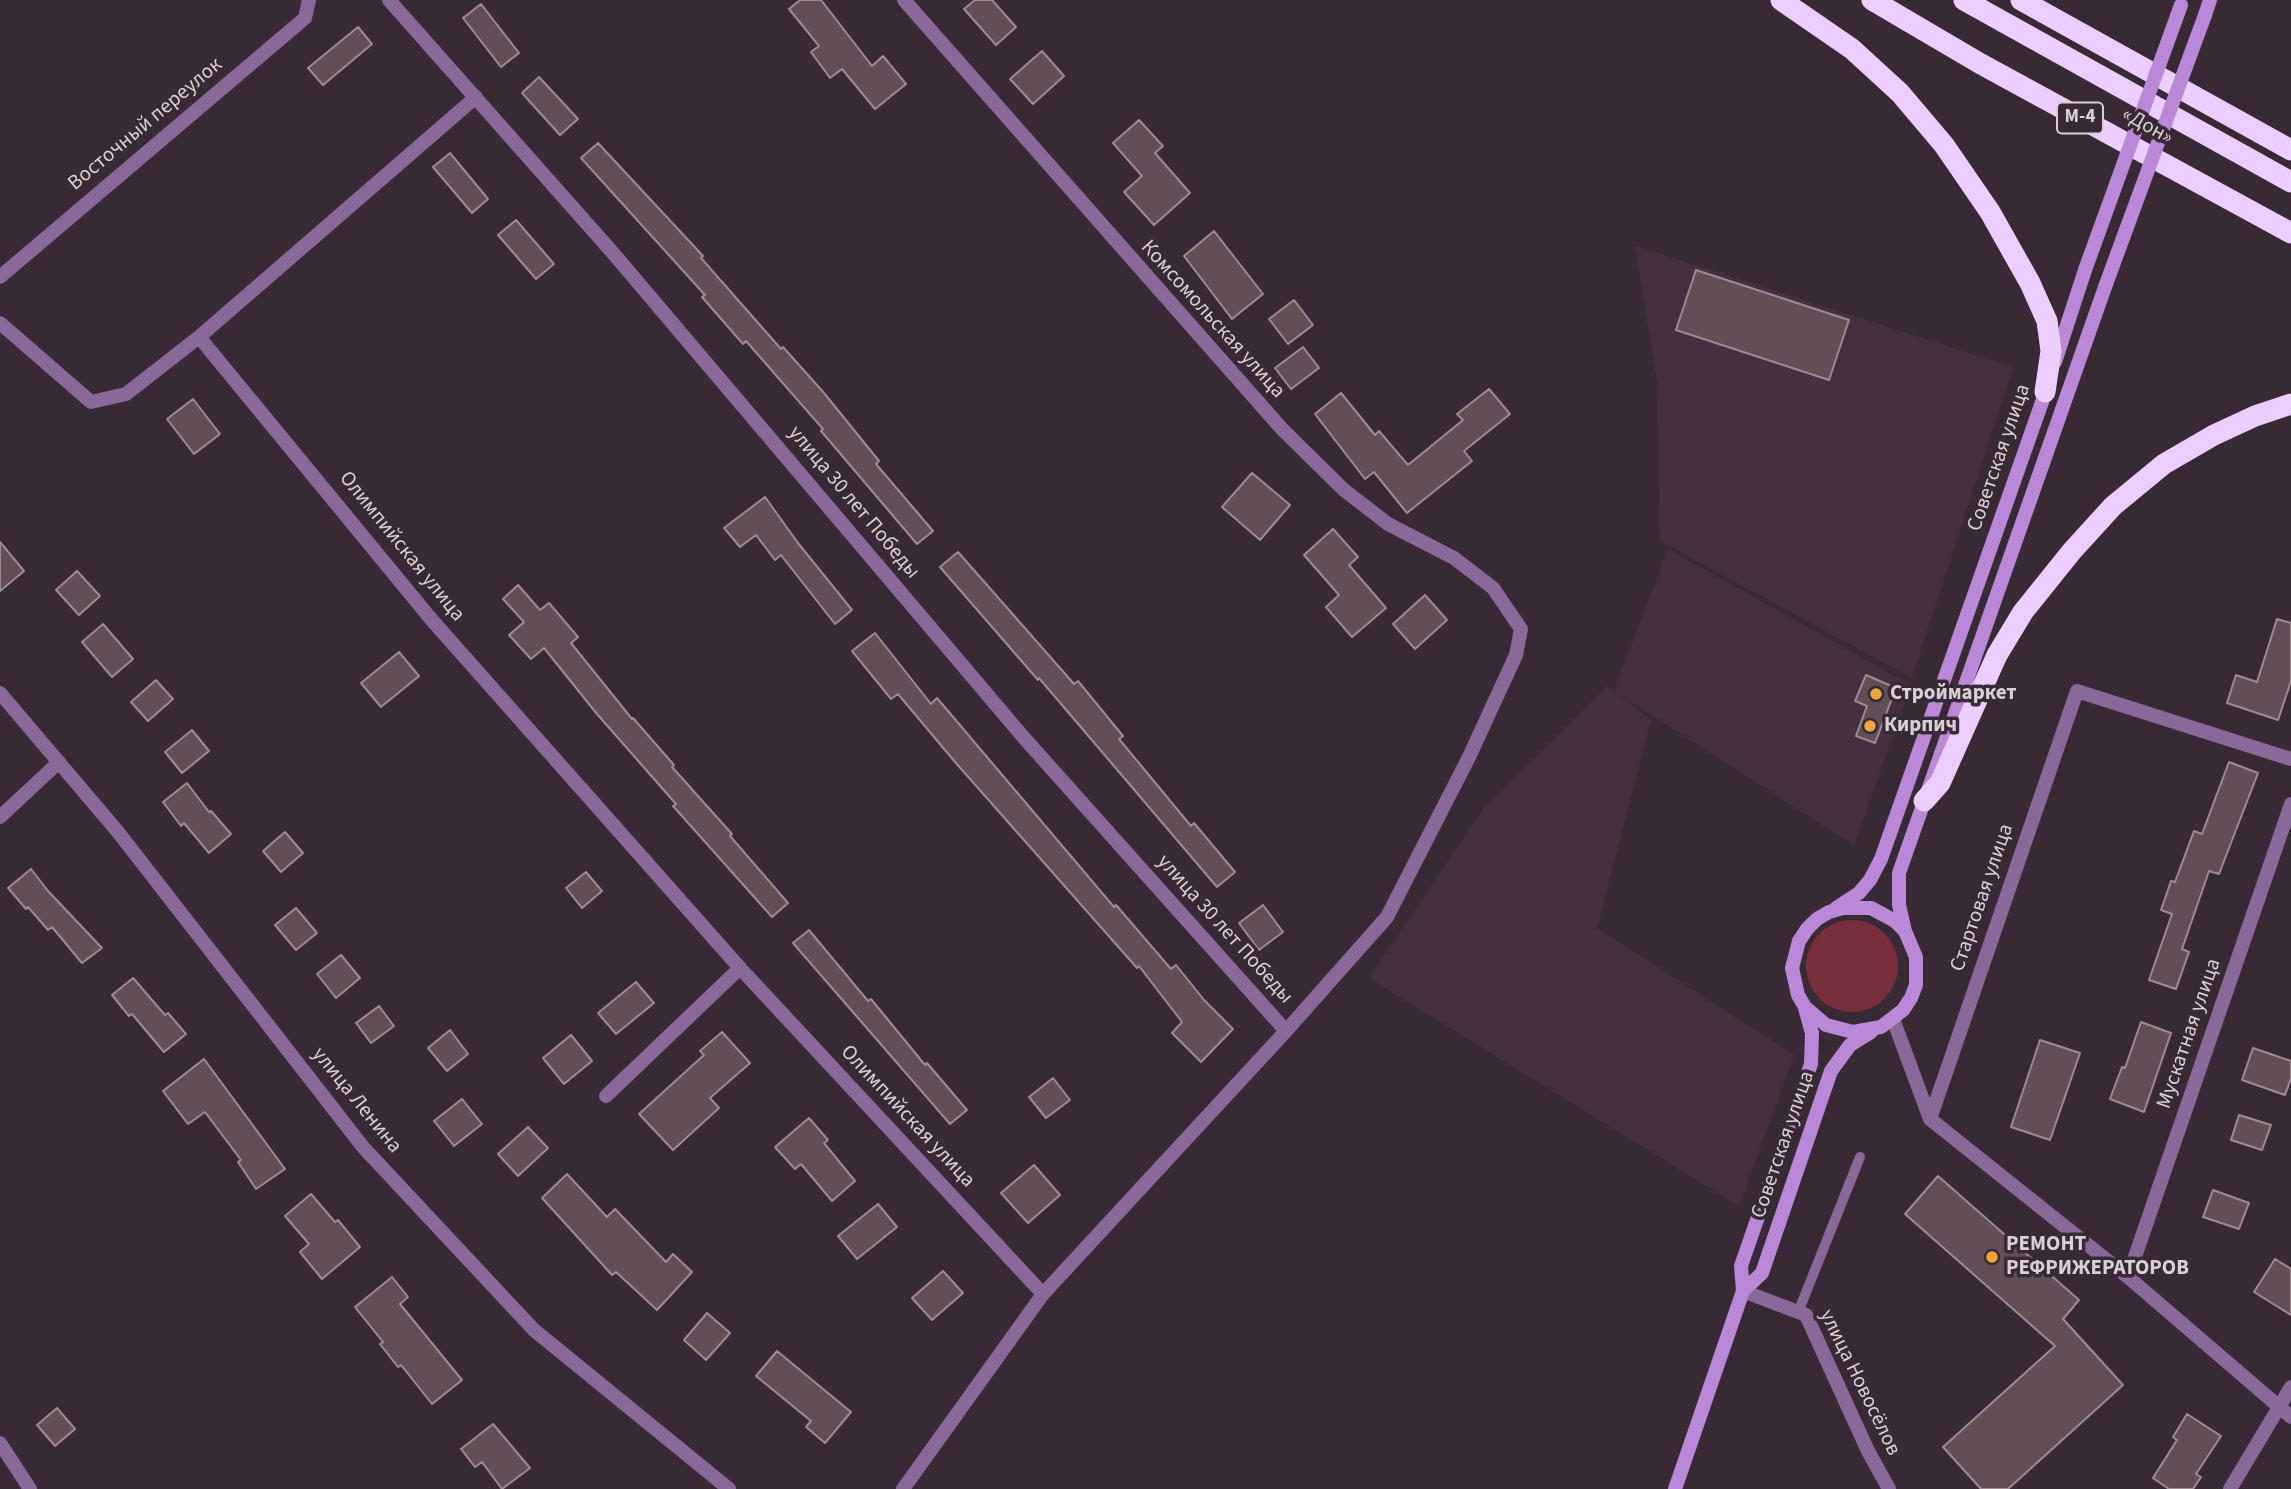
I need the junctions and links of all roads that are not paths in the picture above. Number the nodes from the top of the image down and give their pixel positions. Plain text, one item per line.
1 (309, 0) edge
2 (389, 0) edge
3 (904, 0) edge
4 (1781, 0) edge
5 (1872, 0) edge
6 (1964, 0) edge
7 (2021, 0) edge
8 (2210, 0) edge
9 (2182, 3) edge
10 (476, 97) junction
11 (2291, 150) edge
12 (2291, 182) edge
13 (2291, 233) edge
14 (0, 277) edge
15 (0, 323) edge
16 (199, 337) junction
17 (2045, 392) junction
18 (2291, 404) edge
19 (0, 693) edge
20 (2291, 760) edge
21 (59, 762) junction
22 (1924, 802) junction
23 (2291, 804) edge
24 (0, 817) edge
25 (1829, 912) junction
26 (1905, 931) junction
27 (740, 968) junction
28 (1805, 1007) junction
29 (1887, 1023) junction
30 (1286, 1031) junction
31 (606, 1096) dead end
32 (1930, 1119) junction
33 (1860, 1157) dead end
34 (2129, 1277) junction
35 (1743, 1291) junction
36 (1042, 1294) junction
37 (1799, 1310) junction
38 (2291, 1387) edge
39 (2279, 1406) junction
40 (2291, 1417) edge
41 (0, 1443) edge
42 (30, 1489) edge
43 (729, 1489) edge
44 (903, 1489) edge
45 (1675, 1489) edge
46 (1889, 1489) edge
47 (2230, 1489) edge

1 - 14 street, Восточный переулок
2 - 10 street, улица 30 лет Победы
3 - 30 street, Комсомольская улица
4 - 17 highway
5 - 13 highway, «Дон» / М-4
6 - 12 highway, «Дон» / М-4
7 - 11 highway
8 - 22 main road, Советская улица, bridge
9 - 17 main road, Советская улица, bridge
10 - 16 street
10 - 30 street, улица 30 лет Победы
15 - 16 street
16 - 27 street, Олимпийская улица
17 - 25 main road, Советская улица
18 - 22 highway
19 - 21 street, улица Ленина
20 - 32 street, Стартовая улица
21 - 24 street
21 - 43 street, улица Ленина
22 - 26 main road, Советская улица
23 - 34 street, Мускатная улица
25 - 26 main road
25 - 28 main road
26 - 29 main road
27 - 31 street
27 - 36 street, Олимпийская улица
28 - 29 main road
28 - 35 main road, Советская улица
29 - 32 street
29 - 35 main road, Советская улица
30 - 36 street
32 - 34 street
33 - 37 lane
34 - 39 street
35 - 37 street, улица Новосёлов
35 - 45 main road, Советская улица
36 - 44 street
37 - 46 street, улица Новосёлов
38 - 39 street
39 - 40 street
39 - 47 street
41 - 42 street

